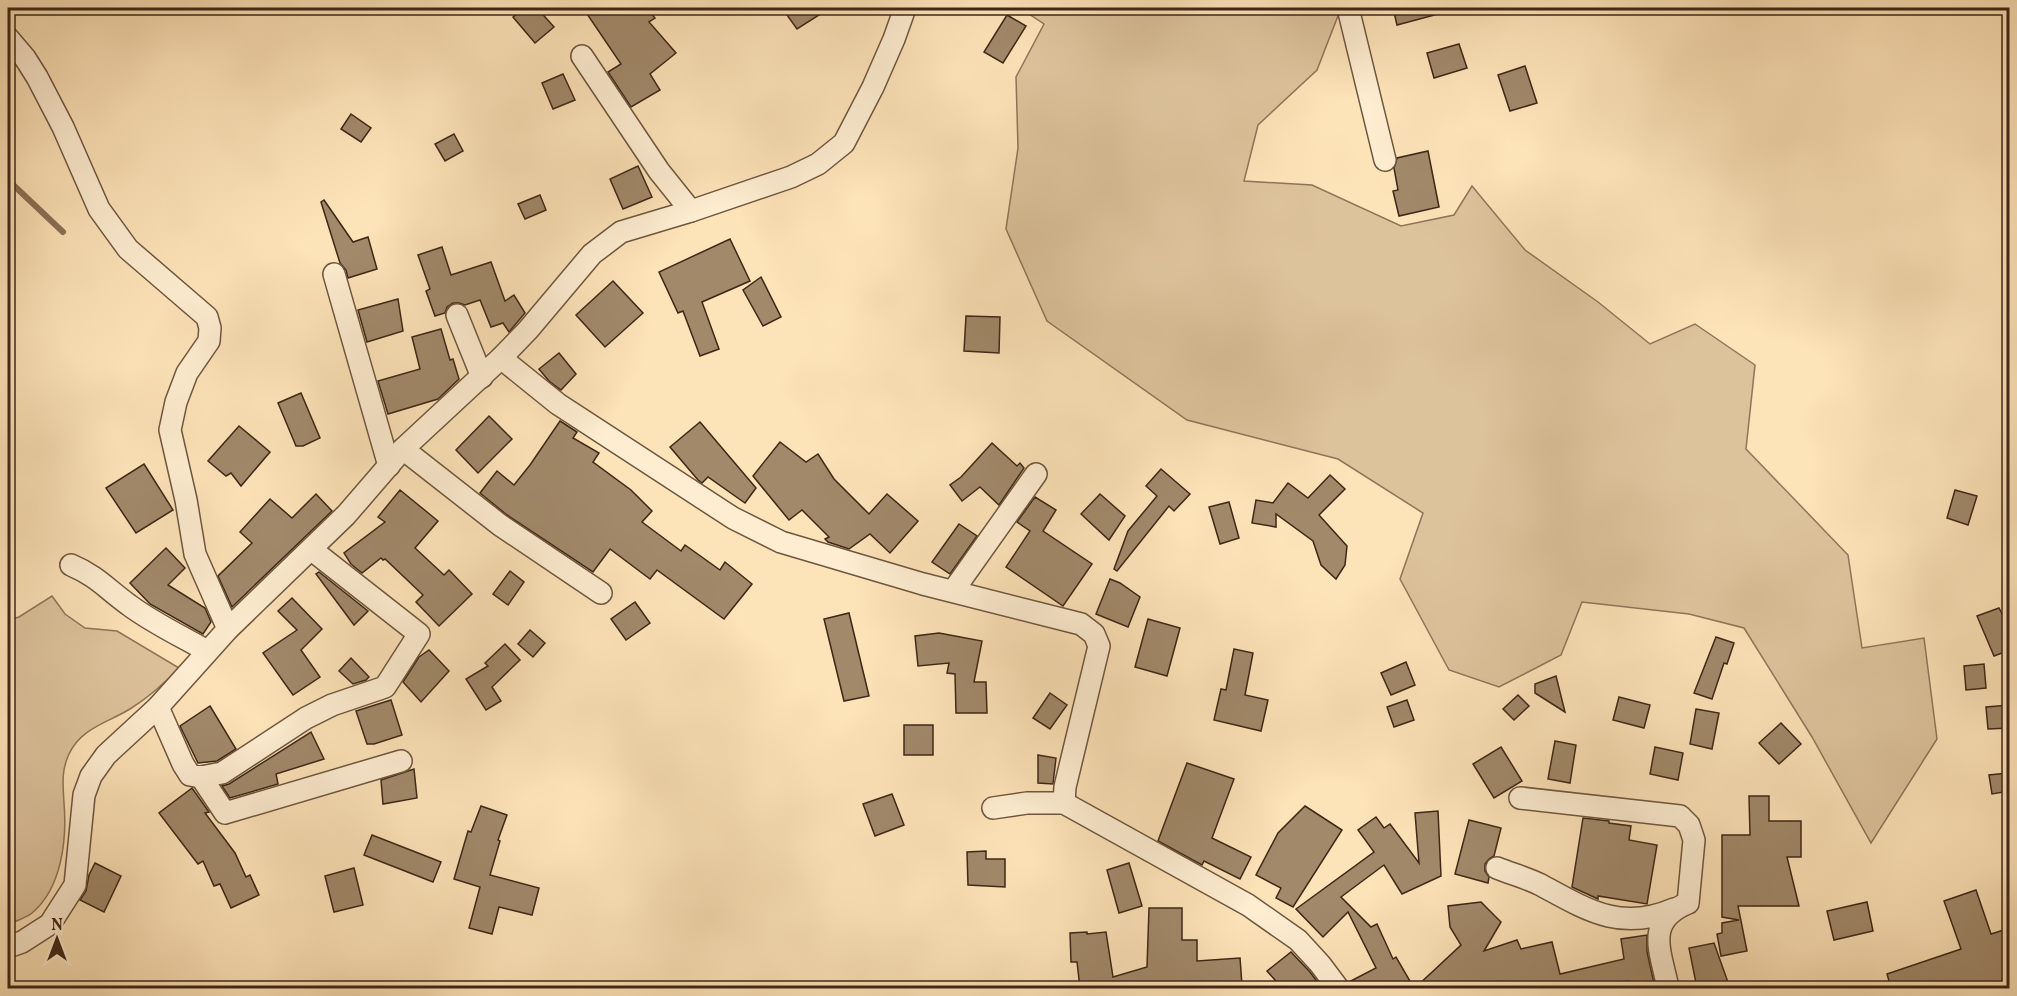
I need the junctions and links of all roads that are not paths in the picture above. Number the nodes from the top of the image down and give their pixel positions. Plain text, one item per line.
1 (905, 8) edge
2 (1348, 8) edge
3 (8, 38) edge
4 (582, 56) dead end
5 (1385, 160) dead end
6 (691, 211) junction
7 (334, 274) dead end
8 (457, 315) dead end
9 (501, 358) junction
10 (482, 377) junction
11 (403, 449) junction
12 (390, 466) junction
13 (1036, 474) dead end
14 (312, 550) junction
15 (71, 565) dead end
16 (952, 591) junction
17 (600, 593) dead end
18 (228, 629) junction
19 (207, 651) junction
20 (158, 707) junction
21 (401, 761) dead end
22 (201, 777) junction
23 (1520, 798) dead end
24 (1064, 803) junction
25 (993, 808) dead end
26 (1497, 868) dead end
27 (1674, 909) junction
28 (8, 947) edge
29 (1338, 988) edge
30 (1668, 988) edge

1 - 6 street
2 - 5 street
3 - 18 street
4 - 6 street
6 - 9 street
7 - 12 street
8 - 10 street
9 - 10 street
9 - 16 street
10 - 11 street
11 - 12 street
11 - 17 street
12 - 14 street
13 - 16 street
14 - 18 street
14 - 22 street
15 - 19 street
16 - 24 street
18 - 19 street
19 - 20 street
20 - 22 street
20 - 28 street
21 - 22 street
23 - 27 street
24 - 25 street
24 - 29 street
26 - 27 street
27 - 30 street

